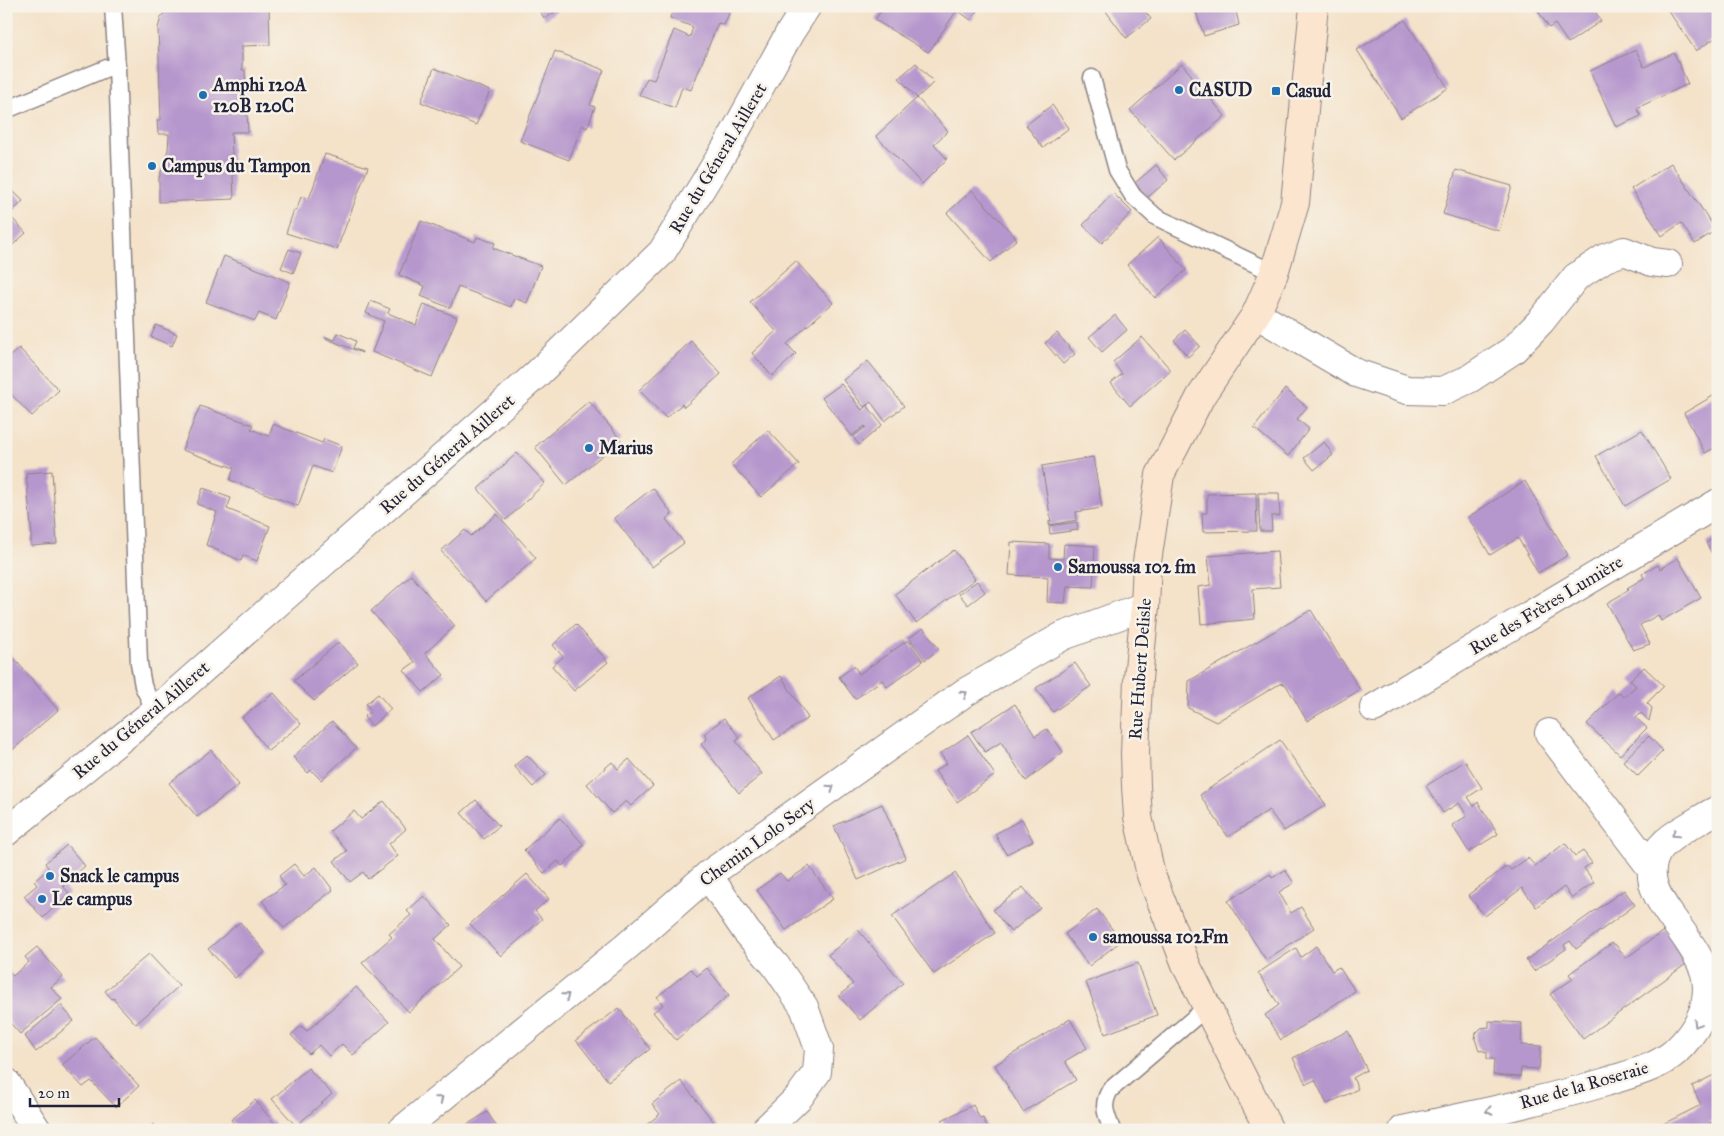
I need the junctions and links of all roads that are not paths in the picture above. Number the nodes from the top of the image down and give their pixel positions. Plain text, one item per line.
1 (113, 6) edge
2 (807, 6) edge
3 (1314, 6) edge
4 (117, 67) junction
5 (1092, 78) dead end
6 (6, 110) edge
7 (1668, 264) dead end
8 (1274, 272) junction
9 (1256, 314) junction
10 (1718, 503) edge
11 (1145, 606) junction
12 (1374, 708) dead end
13 (155, 711) junction
14 (1549, 733) dead end
15 (1718, 810) edge
16 (6, 832) edge
17 (1652, 869) junction
18 (708, 875) junction
19 (1208, 1007) junction
20 (6, 1082) edge
21 (37, 1130) edge
22 (402, 1130) edge
23 (765, 1130) edge
24 (1112, 1130) edge
25 (1269, 1130) edge
26 (1403, 1130) edge

1 - 4 lane
2 - 13 street, Rue du Géneral Ailleret
3 - 8 main road, Rue Hubert Delisle
4 - 6 lane
4 - 13 lane
5 - 8 lane
7 - 9 street
8 - 9 main road, Rue Hubert Delisle
9 - 11 main road, Rue Hubert Delisle
10 - 12 street, Rue des Frères Lumière
18 -> 11 street, Chemin Lolo Sery
11 - 19 main road, Rue Hubert Delisle
13 - 16 street, Rue du Géneral Ailleret
14 - 17 street
15 -> 17 street
17 -> 26 street, Rue de la Roseraie
22 -> 18 street, Chemin Lolo Sery
18 - 23 street
19 - 24 lane
19 - 25 main road, Rue Hubert Delisle
20 - 21 street

